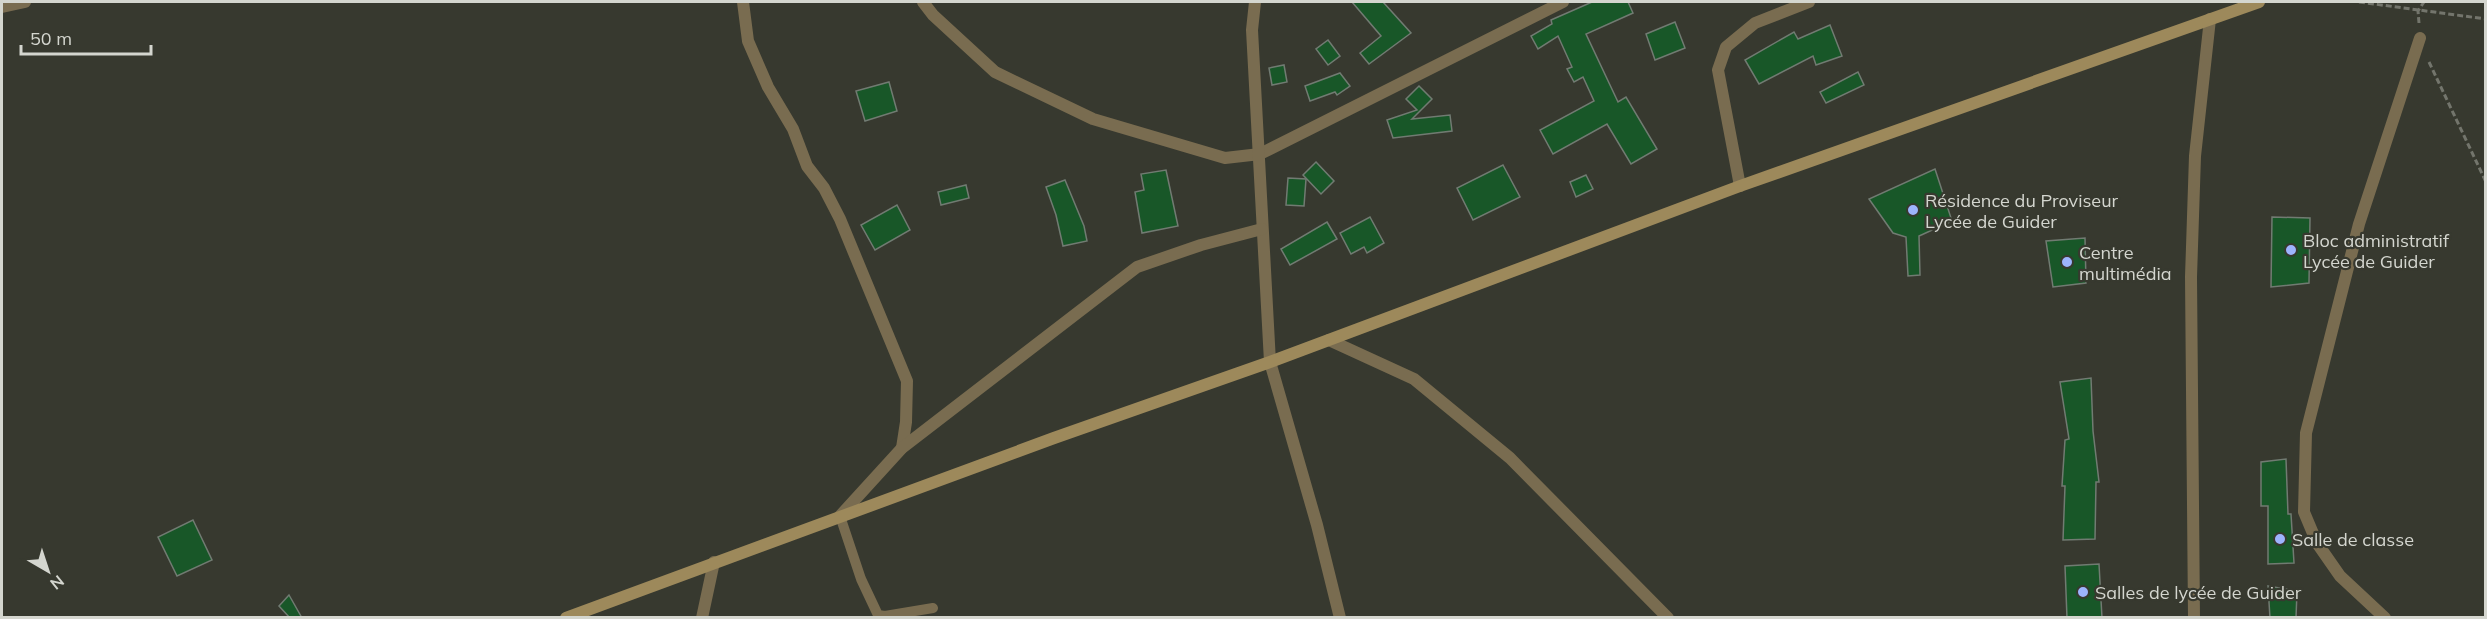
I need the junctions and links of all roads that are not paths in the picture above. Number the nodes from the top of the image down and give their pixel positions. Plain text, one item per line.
1 (25, 2) edge
2 (743, 2) edge
3 (923, 2) edge
4 (1255, 2) edge
5 (1563, 2) edge
6 (1809, 2) edge
7 (2258, 2) edge
8 (2, 7) edge
9 (2210, 19) junction
10 (2420, 38) road end
11 (1260, 154) junction
12 (1740, 186) junction
13 (1262, 229) junction
14 (1329, 340) junction
15 (1270, 362) junction
16 (902, 448) junction
17 (840, 516) junction
18 (714, 562) junction
19 (933, 608) dead end
20 (566, 618) edge
21 (702, 618) edge
22 (1340, 618) edge
23 (1668, 618) edge
24 (2194, 618) edge
25 (2385, 618) edge

1 - 8 street
2 - 16 street
3 - 11 street
4 - 11 street
5 - 11 street
6 - 12 street
7 - 9 main road
9 - 12 main road
9 - 24 street
10 - 25 street
11 - 13 street
12 - 14 main road
13 - 15 street
13 - 16 street
14 - 15 main road
14 - 23 street
15 - 17 main road
15 - 22 street
16 - 17 street
17 - 18 main road
17 - 19 lane
18 - 20 main road
18 - 21 street

